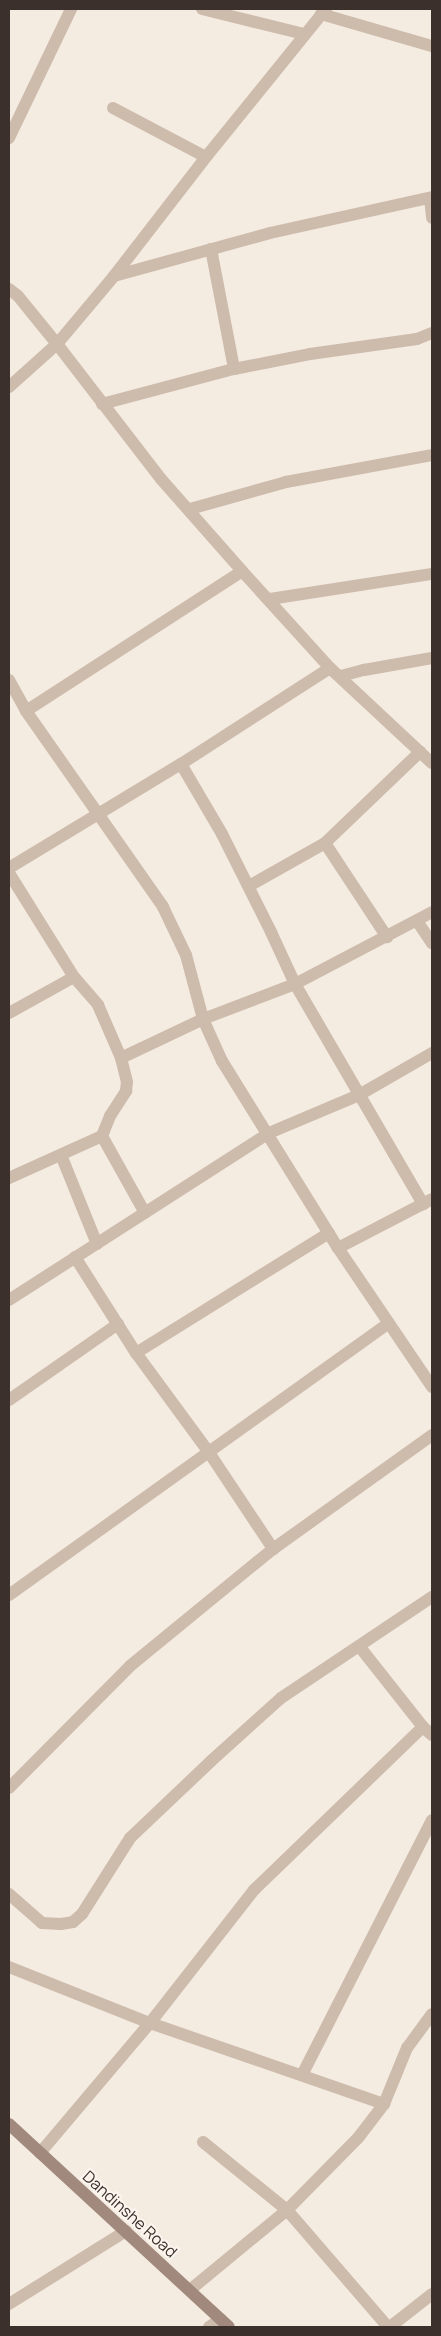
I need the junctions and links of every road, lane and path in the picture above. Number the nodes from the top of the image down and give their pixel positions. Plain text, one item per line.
1 (71, 9) edge
2 (202, 9) edge
3 (324, 12) edge
4 (304, 34) junction
5 (432, 46) edge
6 (113, 108) dead end
7 (9, 138) edge
8 (206, 157) junction
9 (431, 198) edge
10 (432, 218) edge
11 (211, 249) junction
12 (114, 276) junction
13 (9, 289) edge
14 (432, 333) edge
15 (57, 344) junction
16 (234, 369) junction
17 (9, 386) edge
18 (102, 404) junction
19 (432, 454) edge
20 (190, 509) junction
21 (242, 571) junction
22 (432, 574) edge
23 (270, 600) junction
24 (432, 658) edge
25 (330, 668) junction
26 (341, 676) junction
27 (9, 680) edge
28 (26, 711) junction
29 (420, 752) junction
30 (432, 763) edge
31 (181, 764) junction
32 (96, 814) junction
33 (325, 843) junction
34 (9, 868) edge
35 (9, 873) edge
36 (248, 886) junction
37 (432, 912) edge
38 (417, 921) junction
39 (387, 937) junction
40 (432, 943) edge
41 (74, 977) junction
42 (295, 984) junction
43 (9, 1013) edge
44 (203, 1018) junction
45 (432, 1053) edge
46 (121, 1058) junction
47 (359, 1095) junction
48 (268, 1133) junction
49 (102, 1136) junction
50 (61, 1155) junction
51 (9, 1178) edge
52 (428, 1202) edge
53 (145, 1213) junction
54 (329, 1233) junction
55 (97, 1244) junction
56 (338, 1248) junction
57 (75, 1257) junction
58 (9, 1300) edge
59 (389, 1323) junction
60 (118, 1324) junction
61 (136, 1353) junction
62 (432, 1364) edge
63 (420, 1370) junction
64 (432, 1387) edge
65 (9, 1400) edge
66 (432, 1435) edge
67 (208, 1451) junction
68 (273, 1549) junction
69 (9, 1595) edge
70 (432, 1597) edge
71 (358, 1646) junction
72 (428, 1731) edge
73 (9, 1788) edge
74 (432, 1820) edge
75 (9, 1894) edge
76 (9, 1967) edge
77 (432, 2014) edge
78 (150, 2023) junction
79 (302, 2075) junction
80 (384, 2104) junction
81 (11, 2129) edge
82 (203, 2142) dead end
83 (40, 2153) junction
84 (287, 2210) junction
85 (126, 2231) junction
86 (190, 2290) junction
87 (432, 2294) edge
88 (9, 2304) edge
89 (225, 2323) edge
90 (209, 2327) edge
91 (389, 2327) edge

1 - 7 street
2 - 4 street
3 - 4 street
3 - 5 street
4 - 8 street
6 - 8 street
8 - 12 street
9 - 10 street
9 - 11 street
11 - 12 street
11 - 16 street
12 - 15 street
13 - 15 street
14 - 16 street
15 - 17 street
15 - 18 street
16 - 18 street
18 - 20 street
19 - 20 street
20 - 21 street
21 - 23 street
21 - 28 street
22 - 23 street
23 - 25 street
24 - 26 street
25 - 26 street
25 - 31 street
26 - 29 street
27 - 28 street
28 - 32 street
29 - 30 street
29 - 33 street
31 - 32 street
31 - 36 street
32 - 34 street
32 - 44 street
33 - 36 street
33 - 39 street
35 - 41 street
36 - 42 street
37 - 38 street
38 - 39 street
38 - 40 street
39 - 42 street
41 - 43 street
41 - 46 street
42 - 44 street
42 - 47 street
44 - 46 street
44 - 48 street
45 - 47 street
46 - 49 street
47 - 48 street
47 - 52 street
48 - 53 street
48 - 54 street
49 - 50 street
49 - 53 street
50 - 51 street
50 - 55 street
52 - 56 street
53 - 55 street
54 - 56 street
54 - 61 street
55 - 57 street
56 - 59 street
57 - 58 street
57 - 60 street
59 - 63 street
59 - 67 street
60 - 61 street
60 - 65 street
61 - 67 street
62 - 63 street
63 - 64 street
66 - 68 street
67 - 68 street
67 - 69 street
68 - 73 street
70 - 71 street
71 - 72 street
71 - 75 street
72 - 78 street
74 - 79 street
76 - 78 street
77 - 80 street
78 - 79 street
78 - 83 street
79 - 80 street
80 - 84 street
81 - 83 street, Dandinshe Road
82 - 84 street
83 - 85 street, Dandinshe Road
84 - 86 street
84 - 91 street
85 - 86 street, Dandinshe Road
85 - 88 street
86 - 89 street, Dandinshe Road
87 - 91 street
89 - 90 street

